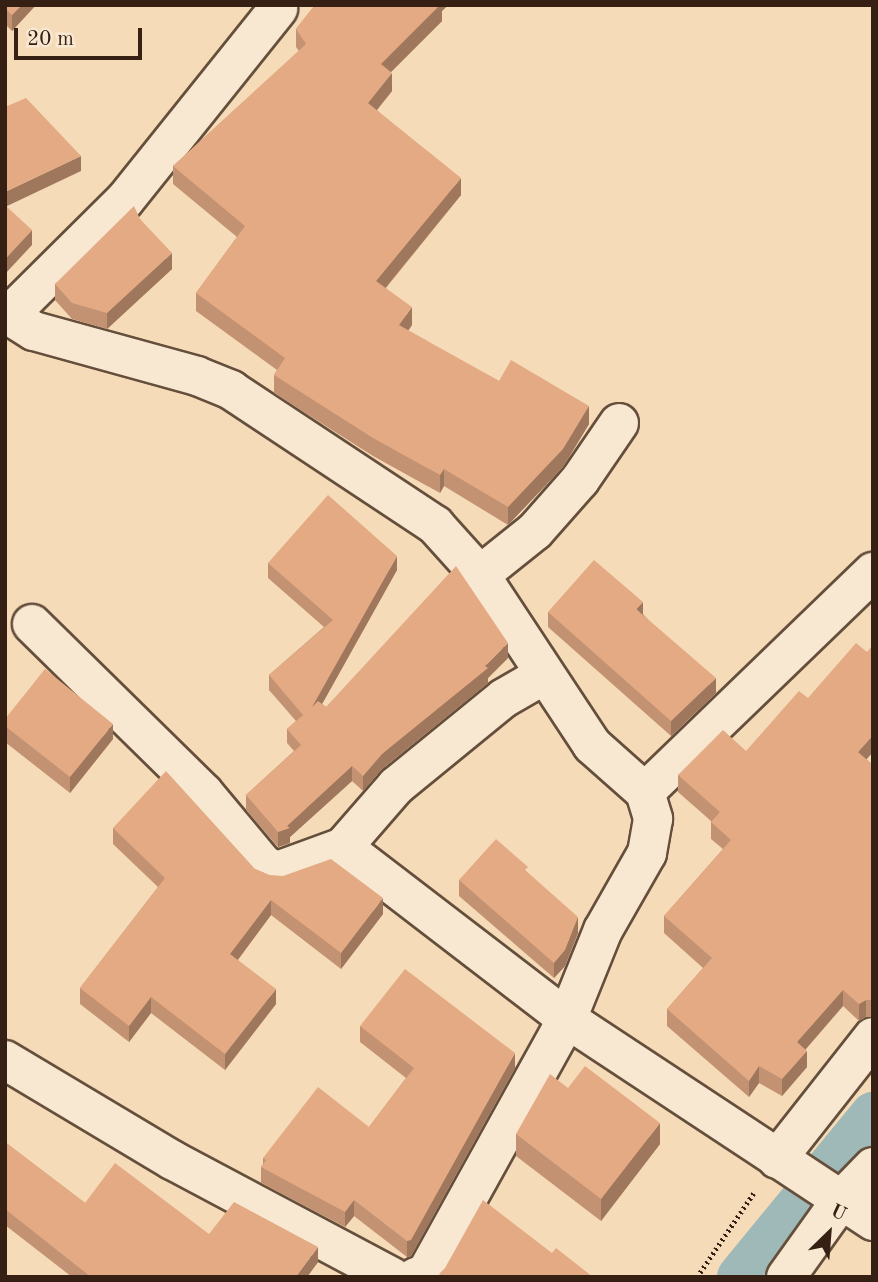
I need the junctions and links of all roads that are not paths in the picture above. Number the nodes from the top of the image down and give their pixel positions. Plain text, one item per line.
1 (278, 9) dead end
2 (7, 314) edge
3 (619, 424) dead end
4 (873, 572) edge
5 (480, 575) junction
6 (32, 624) dead end
7 (544, 675) junction
8 (645, 792) junction
9 (344, 847) junction
10 (567, 1019) junction
11 (873, 1037) edge
12 (5, 1060) edge
13 (783, 1162) junction
14 (873, 1167) edge
15 (833, 1194) junction
16 (873, 1221) edge
17 (330, 1263) edge
18 (392, 1277) edge
19 (416, 1277) edge
20 (786, 1277) edge

1 - 2 street
2 - 5 street
3 - 5 street
4 - 8 street
5 - 7 street
6 - 9 street
7 - 8 street
7 - 9 street
8 - 10 street
9 - 10 street
10 - 13 street
10 - 19 street
11 - 13 street
12 - 17 street
13 - 15 street
14 - 15 street
15 - 16 street
15 - 20 street
17 - 18 street

